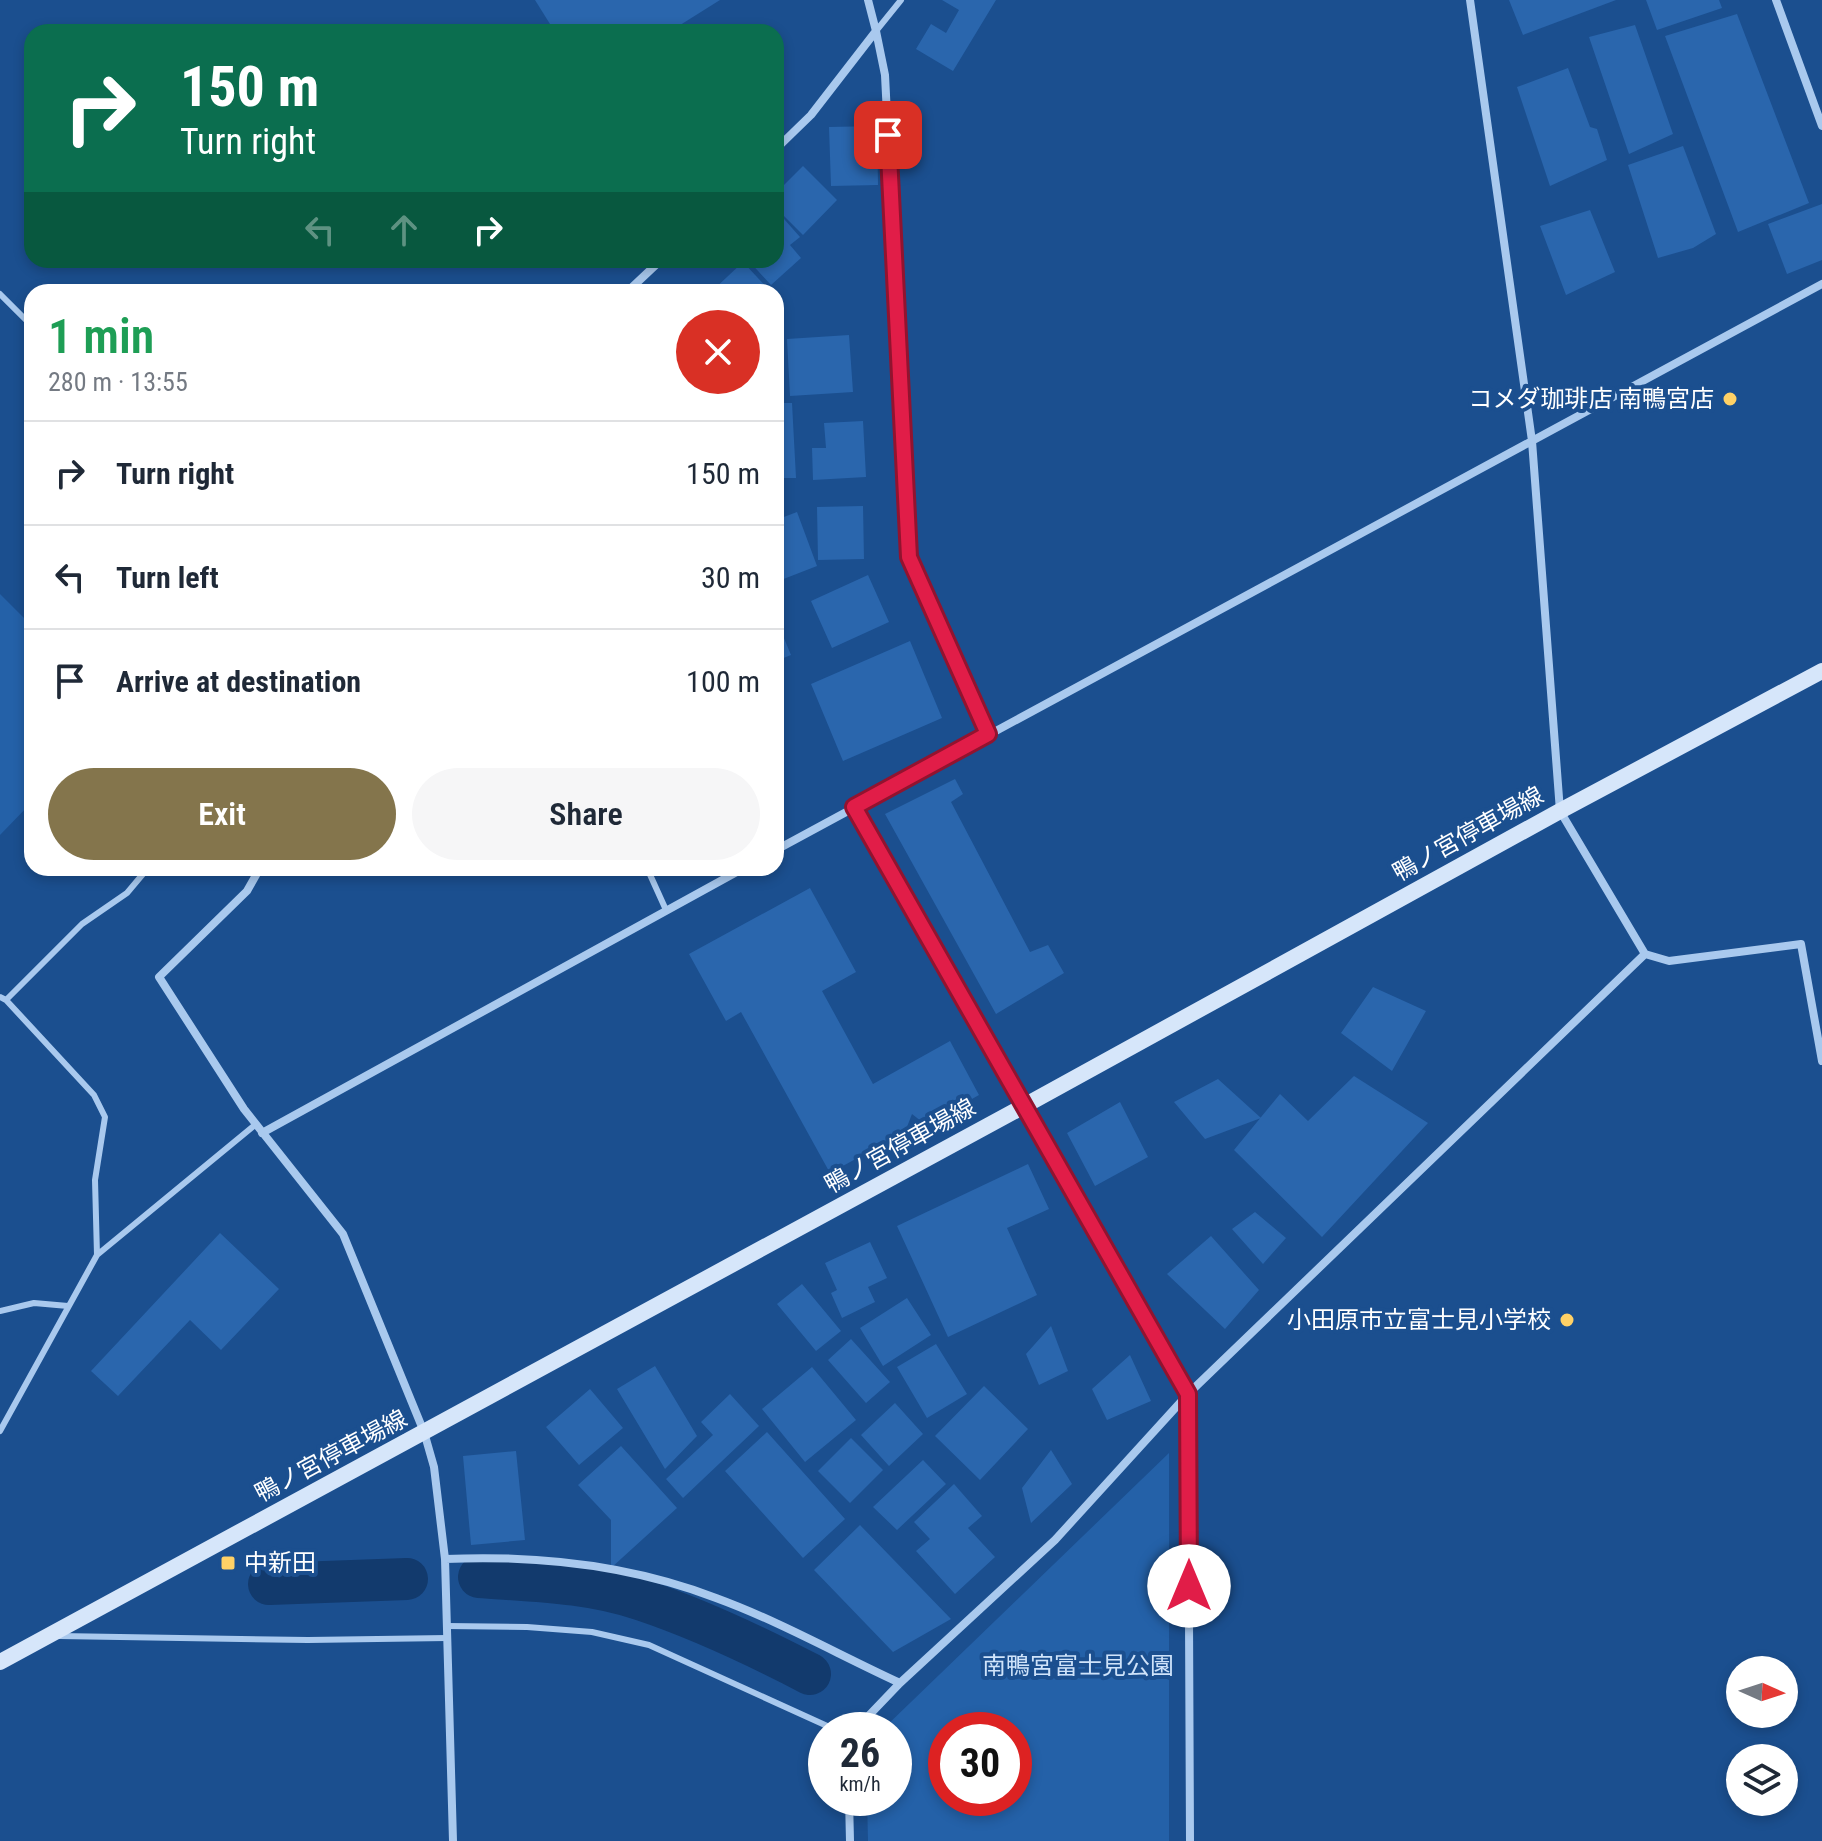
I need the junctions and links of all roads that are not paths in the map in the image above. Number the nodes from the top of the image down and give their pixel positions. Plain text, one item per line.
1 (868, 0) edge
2 (901, 0) edge
3 (1470, 0) edge
4 (1776, 0) edge
5 (876, 31) junction
6 (1822, 126) edge
7 (784, 141) edge
8 (652, 268) edge
9 (636, 284) edge
10 (1822, 284) edge
11 (0, 294) edge
12 (24, 318) edge
13 (1532, 441) junction
14 (1822, 671) edge
15 (988, 734) junction
16 (854, 807) junction
17 (1560, 811) junction
18 (784, 846) edge
19 (141, 876) edge
20 (255, 876) edge
21 (651, 876) edge
22 (729, 876) edge
23 (666, 910) junction
24 (1645, 954) junction
25 (3, 999) edge
26 (1822, 1061) edge
27 (1024, 1106) junction
28 (256, 1124) junction
29 (262, 1133) junction
30 (97, 1255) junction
31 (68, 1306) junction
32 (0, 1311) edge
33 (1188, 1394) junction
34 (0, 1431) edge
35 (424, 1432) junction
36 (445, 1559) junction
37 (447, 1626) junction
38 (50, 1636) junction
39 (447, 1638) junction
40 (0, 1662) edge
41 (900, 1683) junction
42 (872, 1712) edge
43 (808, 1717) edge
44 (849, 1816) edge
45 (453, 1841) edge
46 (850, 1841) edge
47 (1190, 1841) edge

1 - 5 street
2 - 5 lane
3 - 13 street
4 - 6 street
5 - 7 street
5 - 15 street
8 - 9 street
10 - 13 street
11 - 12 lane
13 - 15 street
13 - 17 street
14 - 17 main road, 鴨ノ宮停車場線
15 - 16 street
16 - 18 street
16 - 27 street
17 - 24 street
17 - 27 main road, 鴨ノ宮停車場線
19 - 25 lane
20 - 28 street
21 - 23 lane
22 - 23 street
23 - 29 street
24 - 26 street
24 - 33 street
25 - 30 lane
27 - 33 street
27 - 35 main road, 鴨ノ宮停車場線
28 - 29 street
28 - 30 lane
29 - 35 street
30 - 31 lane
31 - 32 lane
31 - 34 lane
33 - 41 street
33 - 47 street
35 - 36 street
35 - 38 main road, 鴨ノ宮停車場線
36 - 37 street
36 - 41 street
37 - 39 street
37 - 43 lane
38 - 39 lane
38 - 40 main road, 鴨ノ宮停車場線
39 - 45 street
41 - 42 street
44 - 46 street

